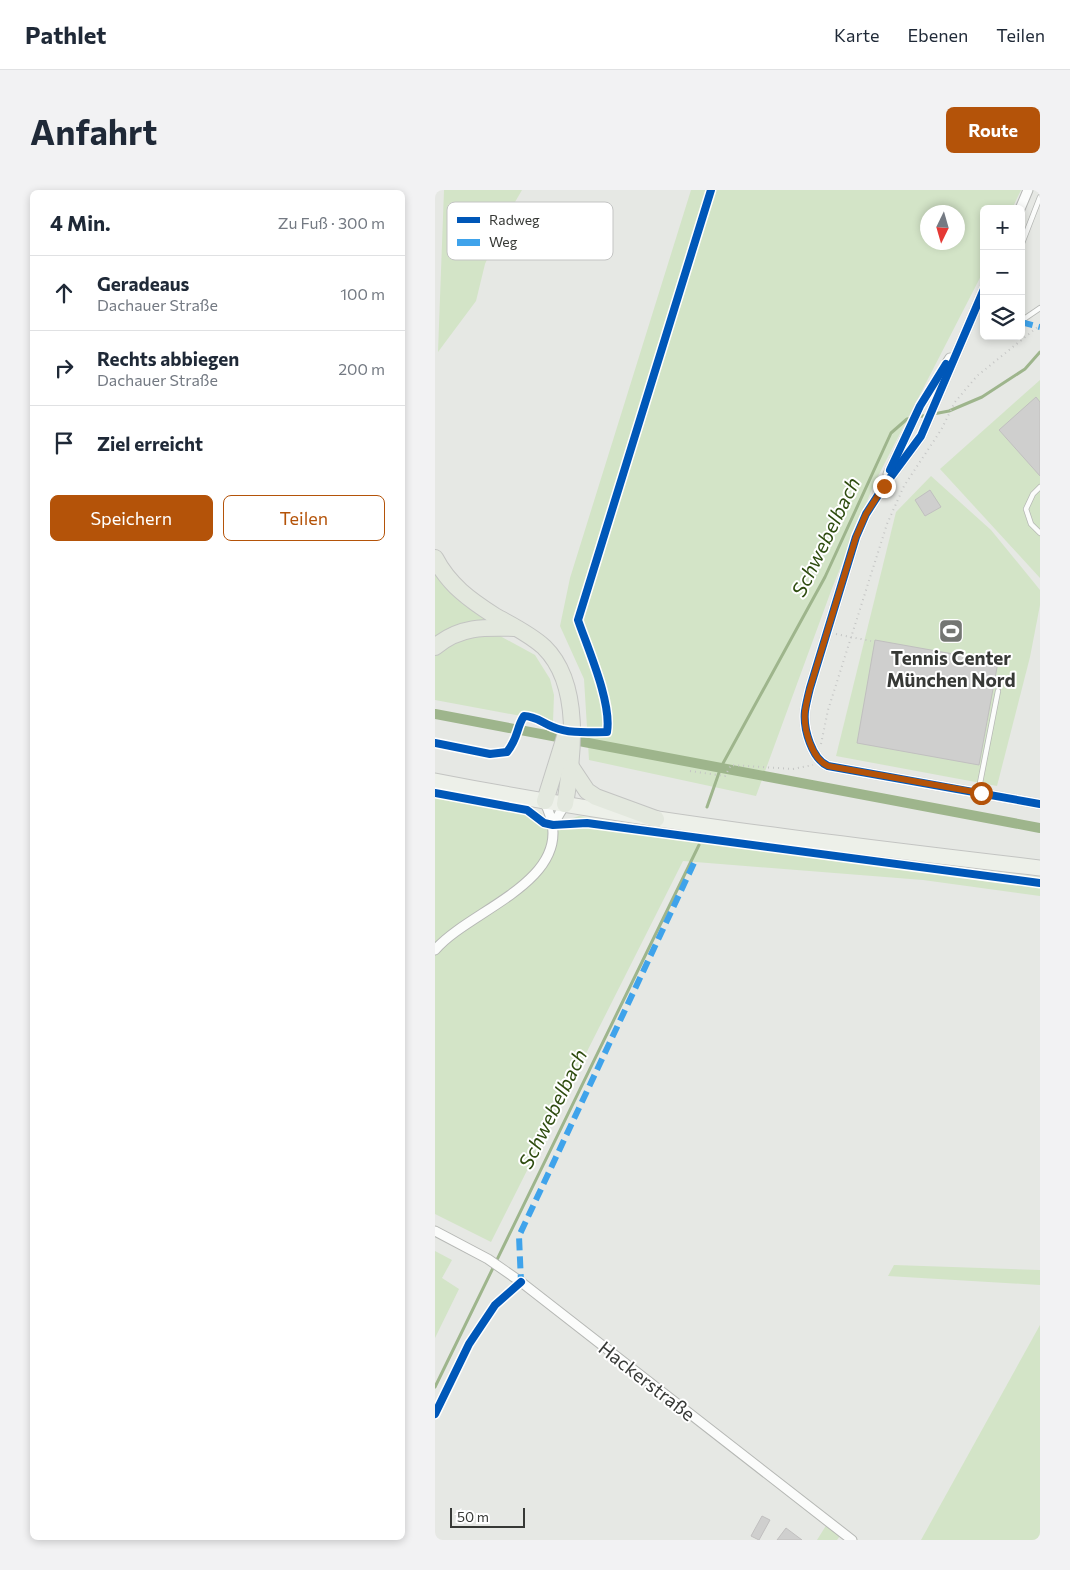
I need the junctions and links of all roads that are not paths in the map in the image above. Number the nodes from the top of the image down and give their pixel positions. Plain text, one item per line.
1 (1028, 190) edge
2 (1040, 197) edge
3 (1022, 205) edge
4 (1025, 236) edge
5 (980, 307) edge
6 (1040, 308) edge
7 (1025, 318) edge
8 (962, 339) junction
9 (884, 486) junction
10 (1040, 487) edge
11 (1040, 533) edge
12 (435, 558) edge
13 (515, 628) junction
14 (435, 647) edge
15 (998, 691) dead end
16 (567, 758) junction
17 (435, 781) edge
18 (981, 793) junction
19 (545, 801) junction
20 (565, 804) junction
21 (1040, 804) edge
22 (656, 819) junction
23 (553, 825) junction
24 (1040, 868) edge
25 (435, 950) edge
26 (435, 1232) edge
27 (852, 1540) edge

1 - 3 street
2 - 4 lane
5 - 8 street
6 - 7 lane
8 - 9 street
8 - 9 street
9 - 18 street
10 - 11 lane
12 - 13 highway
13 - 14 highway
13 - 16 highway
15 - 18 lane
16 - 19 highway
16 - 20 highway
16 - 22 highway
17 - 19 main road
18 - 21 street
19 - 20 main road
19 - 23 street
20 - 22 main road
20 - 23 street
22 - 24 main road
23 - 25 street
26 - 27 street, Hackerstraße

